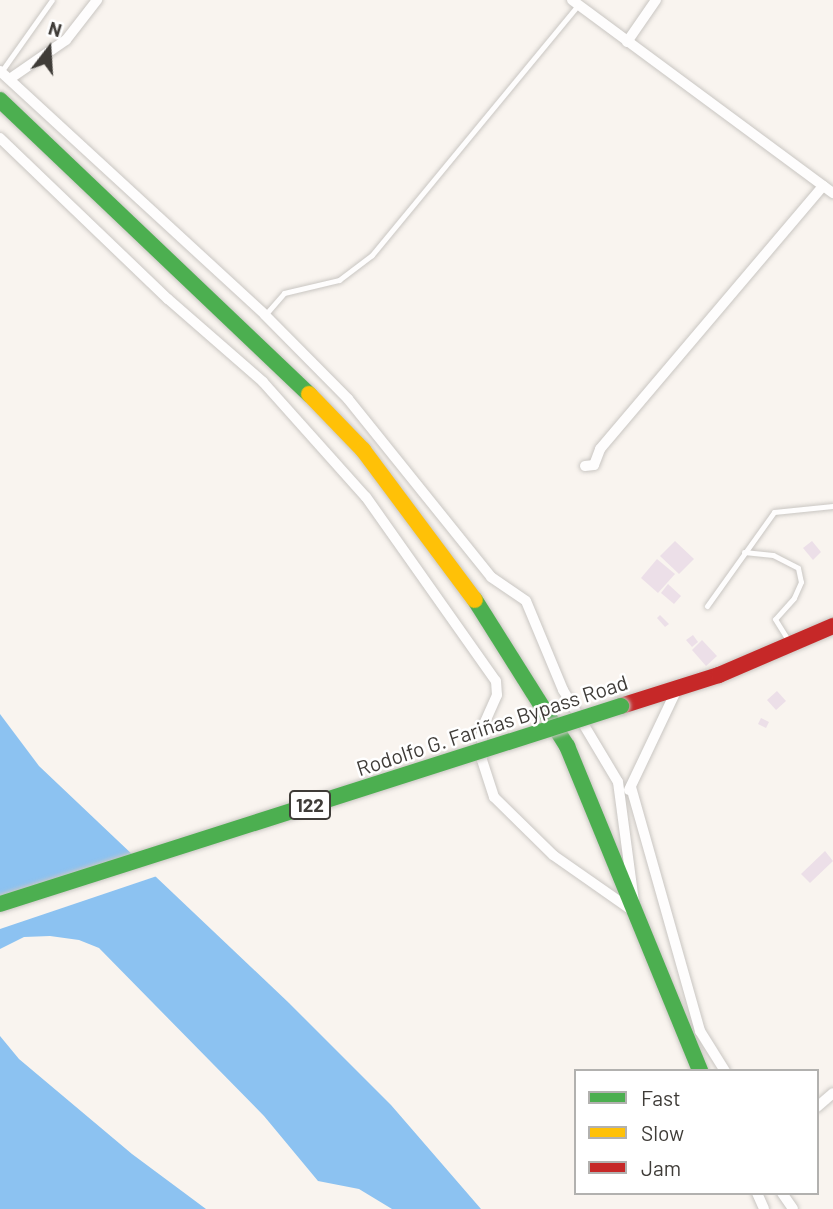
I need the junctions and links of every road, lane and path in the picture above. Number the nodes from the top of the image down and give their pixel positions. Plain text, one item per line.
1 (52, 0) edge
2 (97, 0) edge
3 (656, 0) edge
4 (575, 2) edge
5 (627, 42) junction
6 (4, 74) edge
7 (0, 100) edge
8 (0, 138) edge
9 (823, 186) junction
10 (833, 193) edge
11 (265, 316) junction
12 (585, 466) dead end
13 (833, 506) edge
14 (744, 552) junction
15 (707, 606) dead end
16 (833, 626) edge
17 (791, 646) junction
18 (677, 688) junction
19 (631, 787) junction
20 (622, 802) junction
21 (0, 904) edge
22 (635, 912) junction
23 (699, 1069) edge
24 (724, 1069) edge
25 (833, 1093) edge
26 (819, 1105) edge

1 - 6 lane
2 - 6 street
3 - 5 street
4 - 5 street
4 - 11 lane
5 - 9 street
6 - 11 street
7 - 22 street
8 - 22 street
9 - 10 street
9 - 12 street
11 - 20 street
13 - 14 lane
14 - 15 lane
14 - 17 lane
16 - 17 street, Rodolfo G. Fariñas Bypass Road / 122
17 - 18 street, Rodolfo G. Fariñas Bypass Road / 122
18 - 19 street
18 - 21 street, Rodolfo G. Fariñas Bypass Road / 122, bridge
19 - 20 street
19 - 24 street
20 - 22 street
22 - 23 street
25 - 26 street

